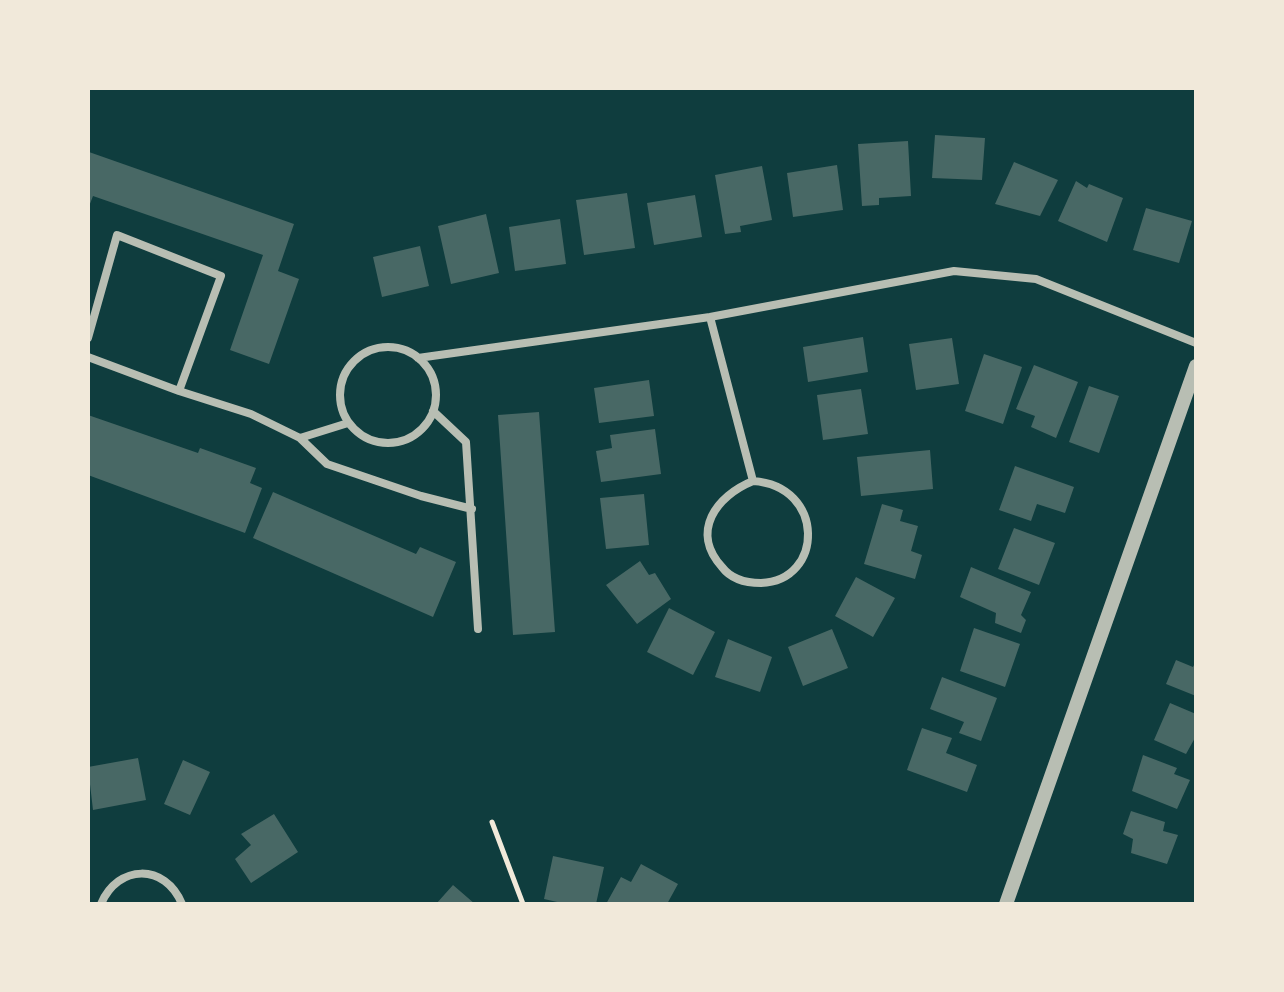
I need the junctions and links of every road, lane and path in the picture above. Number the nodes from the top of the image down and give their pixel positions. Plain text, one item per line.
1 (710, 317) junction
2 (88, 338) edge
3 (1196, 343) edge
4 (88, 357) edge
5 (418, 358) junction
6 (1196, 366) edge
7 (179, 391) junction
8 (433, 411) junction
9 (348, 423) junction
10 (300, 438) junction
11 (753, 481) junction
12 (472, 509) junction
13 (478, 629) dead end
14 (492, 822) dead end
15 (101, 904) edge
16 (182, 904) edge
17 (523, 904) edge
18 (1006, 904) edge

1 - 3 street
1 - 5 street
1 - 11 street
2 - 7 street
4 - 7 street
5 - 8 street
5 - 9 street
6 - 18 street
7 - 10 street
8 - 9 street
8 - 12 street
9 - 10 street
10 - 12 street
11 - 11 street
12 - 13 street
14 - 17 path
15 - 16 street

